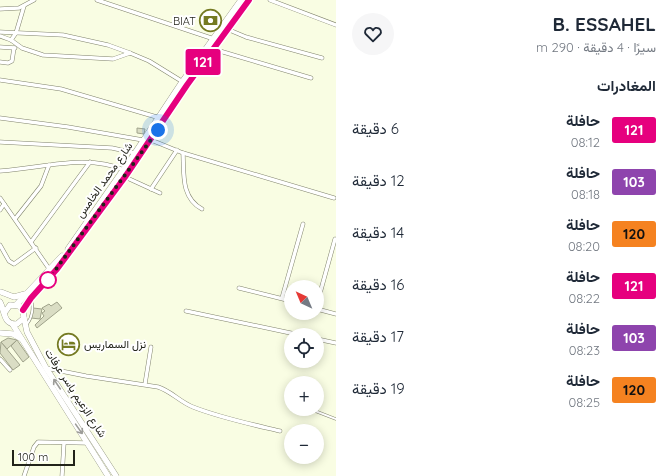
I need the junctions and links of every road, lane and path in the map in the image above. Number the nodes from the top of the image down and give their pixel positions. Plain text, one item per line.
1 (34, 0) edge
2 (98, 0) edge
3 (241, 0) edge
4 (249, 0) edge
5 (270, 0) edge
6 (24, 6) junction
7 (0, 9) edge
8 (336, 25) edge
9 (227, 29) junction
10 (0, 32) edge
11 (16, 32) junction
12 (0, 36) edge
13 (11, 40) junction
14 (216, 40) junction
15 (0, 47) edge
16 (14, 48) junction
17 (22, 48) junction
18 (213, 49) junction
19 (130, 52) junction
20 (322, 58) dead end
21 (0, 62) edge
22 (311, 78) dead end
23 (0, 80) edge
24 (184, 83) junction
25 (0, 118) edge
26 (161, 119) junction
27 (143, 140) junction
28 (151, 140) junction
29 (0, 142) edge
30 (177, 150) junction
31 (135, 153) junction
32 (183, 153) junction
33 (90, 162) junction
34 (49, 165) junction
35 (124, 170) junction
36 (0, 171) edge
37 (125, 177) junction
38 (151, 189) junction
39 (160, 193) dead end
40 (0, 198) edge
41 (334, 198) dead end
42 (4, 204) junction
43 (202, 209) dead end
44 (0, 210) edge
45 (14, 219) junction
46 (303, 224) dead end
47 (335, 239) edge
48 (31, 242) junction
49 (0, 245) edge
50 (36, 248) junction
51 (50, 270) junction
52 (324, 280) edge
53 (239, 288) dead end
54 (0, 292) edge
55 (29, 296) junction
56 (282, 298) joint
57 (0, 302) edge
58 (15, 305) junction
59 (186, 311) dead end
60 (324, 311) edge
61 (31, 313) junction
62 (5, 314) junction
63 (24, 314) junction
64 (336, 314) edge
65 (0, 320) edge
66 (12, 324) junction
67 (25, 326) junction
68 (0, 332) edge
69 (284, 332) edge
70 (324, 340) edge
71 (25, 343) junction
72 (336, 343) edge
73 (151, 347) dead end
74 (0, 359) edge
75 (46, 368) junction
76 (10, 370) dead end
77 (145, 384) junction
78 (324, 414) edge
79 (336, 419) edge
80 (280, 431) dead end
81 (64, 443) junction
82 (88, 443) junction
83 (24, 476) edge
84 (62, 476) edge
85 (108, 476) edge
86 (116, 476) edge

1 - 6 street
2 - 14 street
3 - 14 main road, شارع محمد الخامس
4 - 9 main road, شارع محمد الخامس
5 - 8 street
6 - 7 street
6 - 11 street
9 - 14 main road, شارع محمد الخامس
9 - 20 street
10 - 11 street
11 - 13 street
11 - 19 street
12 - 13 street
13 - 17 street
14 - 18 main road, شارع محمد الخامس
14 - 24 main road, شارع محمد الخامس
15 - 16 street
16 - 17 street
16 - 21 street
17 - 19 street
18 - 22 street
18 - 24 main road, شارع محمد الخامس
19 - 24 street
23 - 26 street
24 - 26 main road, شارع محمد الخامس
25 - 27 street
26 - 27 main road, شارع محمد الخامس
26 - 28 main road, شارع محمد الخامس
27 - 31 main road, شارع محمد الخامس
28 - 30 street
28 - 37 main road, شارع محمد الخامس
29 - 31 street
30 - 32 street
30 - 38 street
31 - 35 main road, شارع محمد الخامس
32 - 41 street
32 - 43 street
33 - 34 street
33 - 35 street
33 - 48 street
34 - 36 street
34 - 45 street
35 - 51 main road, شارع محمد الخامس
37 - 38 street
37 - 55 main road, شارع محمد الخامس
38 - 39 street
40 - 42 street
42 - 44 street
42 - 45 street
45 - 48 street
46 - 56 street
47 - 52 street
48 - 50 street
49 - 50 street
50 - 51 street
51 - 55 main road, شارع محمد الخامس
53 - 56 street
54 - 55 main road
54 - 58 main road
55 - 58 main road, شارع محمد الخامس
55 - 61 lane
55 - 63 main road, شارع محمد الخامس
57 - 62 main road
58 - 62 main road
58 - 63 main road
59 - 69 street
60 - 64 street
61 - 63 lane
61 - 67 lane
62 - 65 main road
62 - 66 main road
63 - 66 main road
63 - 67 main road, شارع الزعيم ياسر عرفات
66 - 68 main road
66 - 71 main road, شارع الزعيم ياسر عرفات
67 - 75 main road, شارع الزعيم ياسر عرفات
68 - 71 main road
70 - 72 street
71 -> 82 main road, شارع الزعيم ياسر عرفات
73 - 77 street
74 - 76 street
75 - 77 street
86 -> 75 main road, شارع الزعيم ياسر عرفات
77 - 80 street
78 - 79 lane
81 - 82 street
81 - 83 street
81 - 84 street
82 - 85 main road, شارع الزعيم ياسر عرفات

